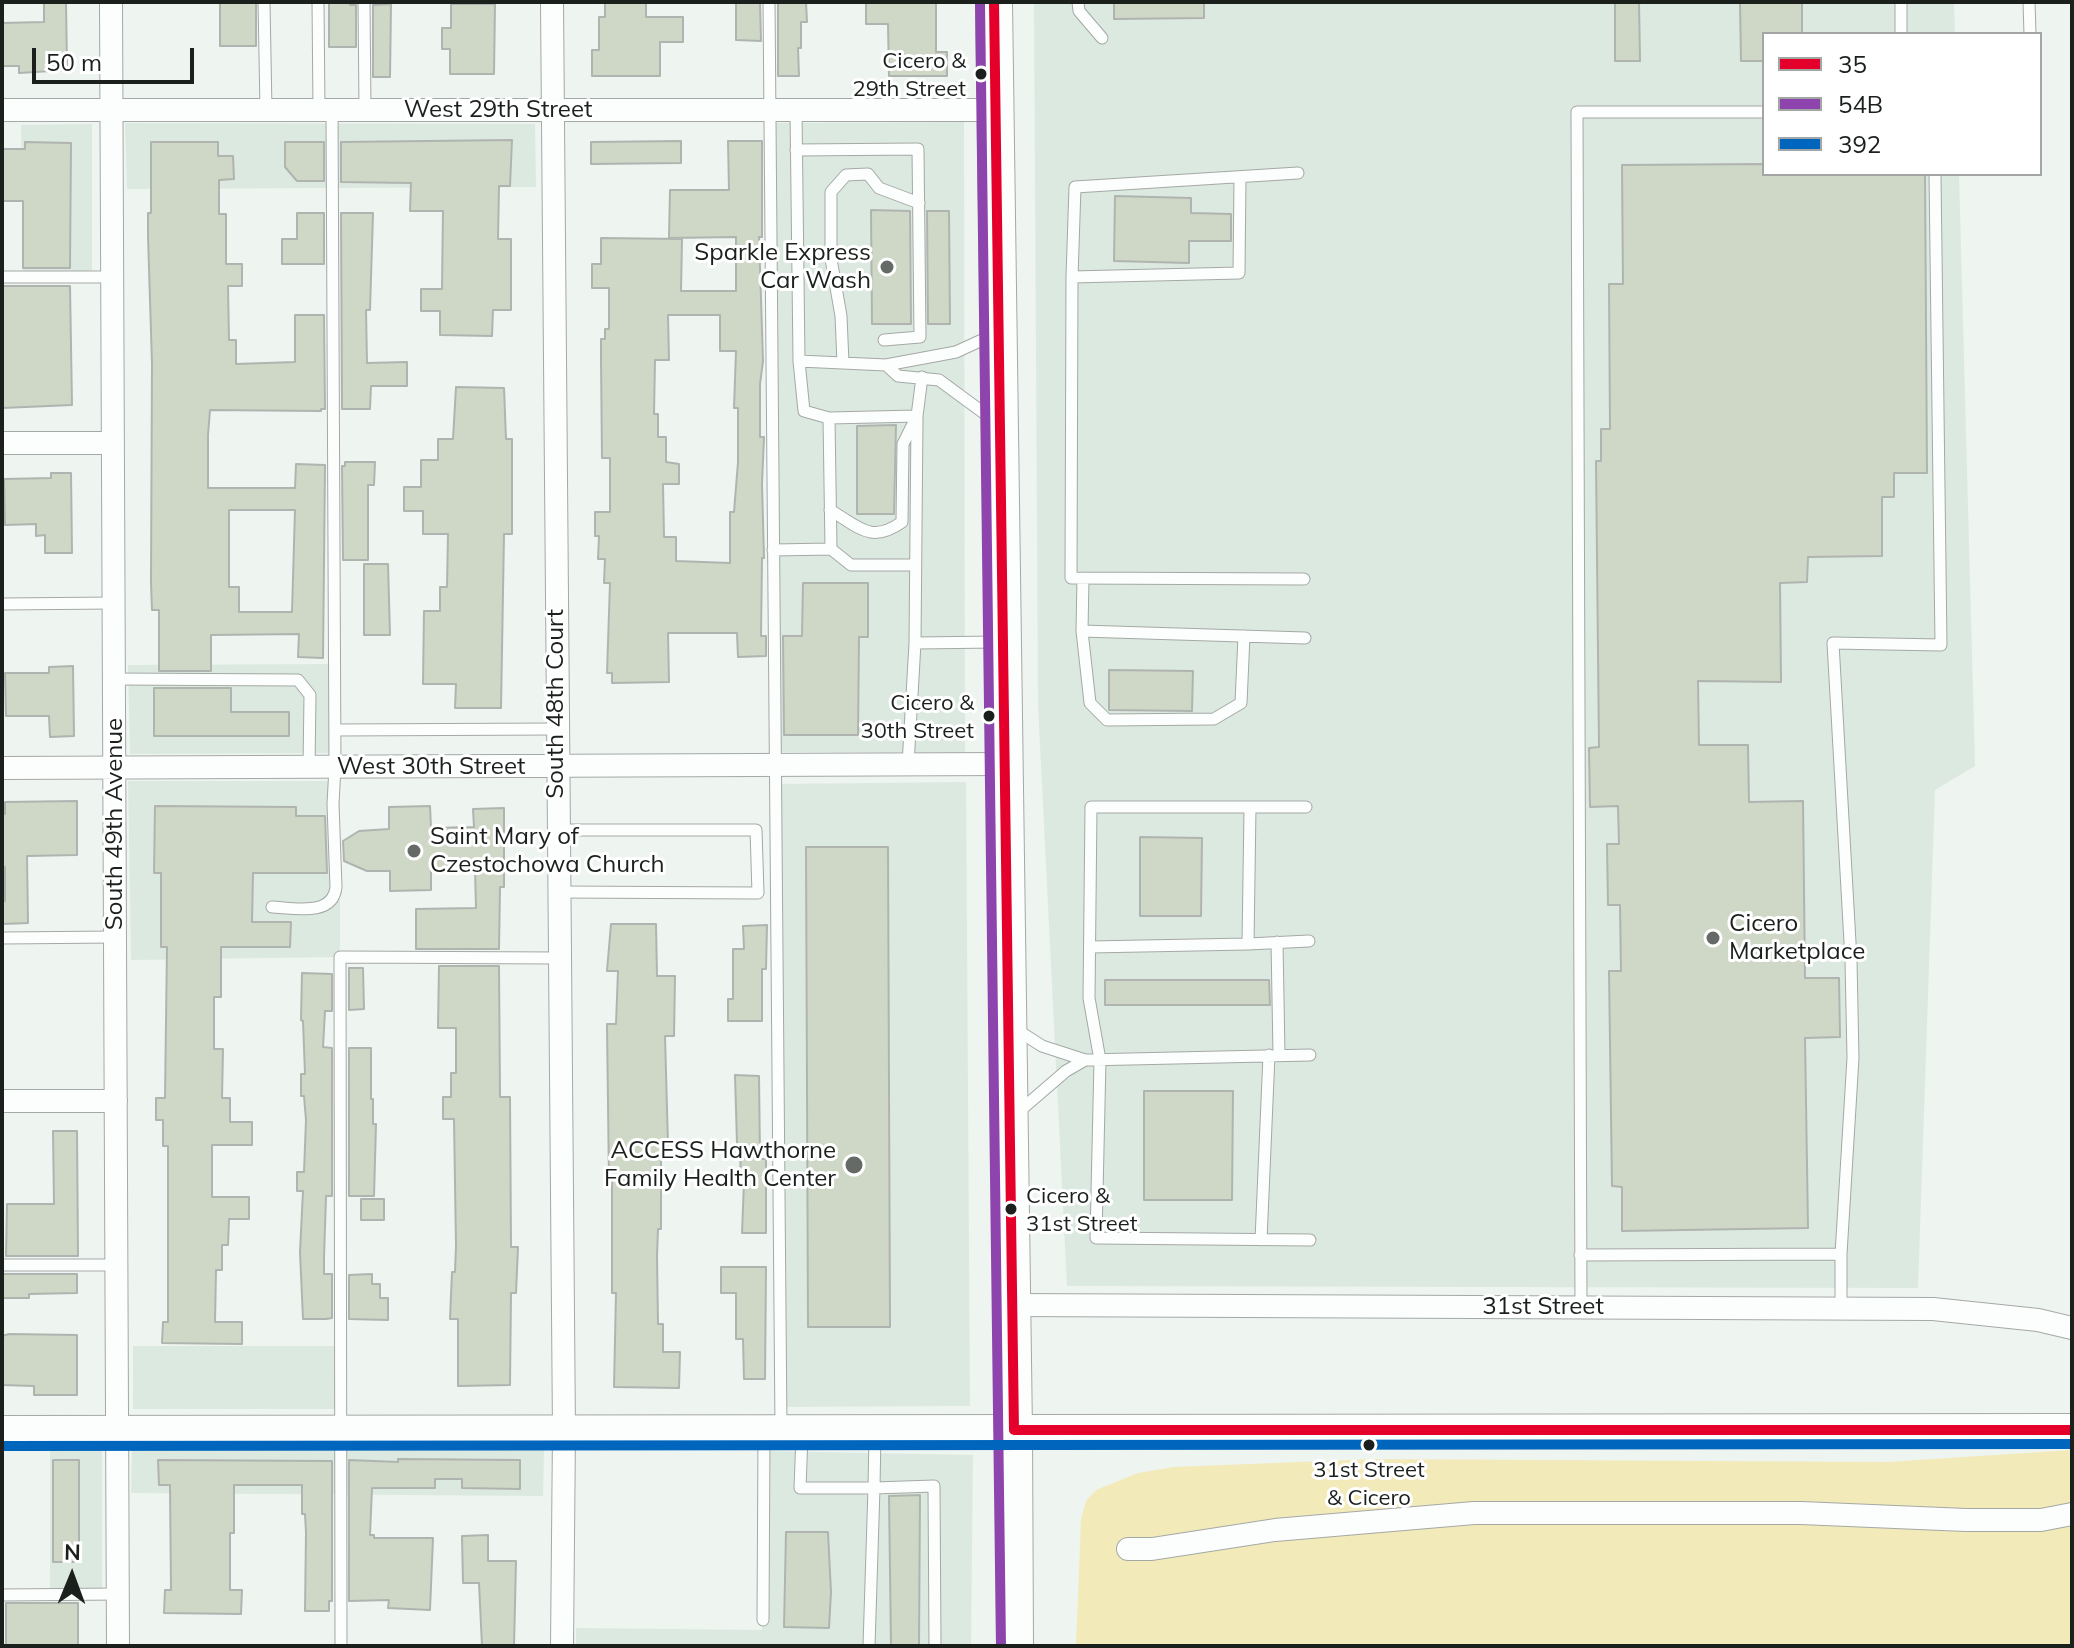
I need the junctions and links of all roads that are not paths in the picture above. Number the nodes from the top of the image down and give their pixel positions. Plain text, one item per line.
1 (111, 2) edge
2 (264, 2) edge
3 (318, 2) edge
4 (364, 2) edge
5 (552, 2) edge
6 (769, 2) edge
7 (994, 2) edge
8 (1078, 2) edge
9 (1901, 2) edge
10 (2029, 2) edge
11 (1901, 32) edge
12 (2030, 32) edge
13 (1102, 38) dead end
14 (2, 110) edge
15 (112, 110) junction
16 (266, 110) junction
17 (326, 110) junction
18 (365, 110) junction
19 (553, 110) junction
20 (769, 110) junction
21 (796, 110) junction
22 (994, 110) junction
23 (1762, 112) edge
24 (796, 150) junction
25 (1298, 173) dead end
26 (1935, 176) edge
27 (1240, 177) junction
28 (919, 203) junction
29 (2, 277) edge
30 (113, 277) junction
31 (1072, 277) junction
32 (997, 333) junction
33 (884, 340) dead end
34 (799, 361) junction
35 (843, 363) junction
36 (886, 365) junction
37 (922, 377) junction
38 (917, 416) junction
39 (829, 418) junction
40 (999, 423) junction
41 (2, 443) edge
42 (113, 443) junction
43 (830, 510) junction
44 (831, 549) junction
45 (773, 550) junction
46 (915, 565) junction
47 (1083, 578) junction
48 (1304, 579) dead end
49 (114, 603) junction
50 (2, 604) edge
51 (1082, 631) junction
52 (1244, 636) junction
53 (1305, 638) dead end
54 (1002, 642) junction
55 (915, 643) junction
56 (114, 679) junction
57 (556, 729) junction
58 (335, 730) junction
59 (1004, 764) junction
60 (908, 766) junction
61 (115, 767) junction
62 (309, 767) junction
63 (335, 767) junction
64 (557, 767) junction
65 (775, 767) junction
66 (2, 768) edge
67 (1250, 807) junction
68 (1306, 807) dead end
69 (557, 830) junction
70 (776, 854) junction
71 (757, 855) junction
72 (558, 892) junction
73 (272, 907) dead end
74 (115, 937) junction
75 (2, 938) edge
76 (1309, 941) dead end
77 (1277, 942) junction
78 (1248, 944) junction
79 (1090, 947) junction
80 (559, 958) junction
81 (1008, 1024) junction
82 (1274, 1055) junction
83 (1310, 1055) dead end
84 (1085, 1060) junction
85 (1100, 1060) junction
86 (2, 1101) edge
87 (116, 1101) junction
88 (1010, 1120) junction
89 (1261, 1240) junction
90 (1310, 1240) dead end
91 (1841, 1254) junction
92 (1580, 1255) junction
93 (2, 1265) edge
94 (116, 1265) junction
95 (1012, 1305) junction
96 (1581, 1307) junction
97 (1841, 1308) junction
98 (2072, 1328) edge
99 (782, 1430) junction
100 (875, 1430) junction
101 (1014, 1430) junction
102 (2067, 1430) edge
103 (341, 1431) junction
104 (564, 1431) junction
105 (2, 1432) edge
106 (117, 1432) junction
107 (874, 1488) junction
108 (2072, 1514) edge
109 (1128, 1549) dead end
110 (118, 1594) junction
111 (2, 1595) edge
112 (763, 1620) dead end
113 (118, 1646) edge
114 (341, 1646) edge
115 (562, 1646) edge
116 (869, 1646) edge
117 (935, 1646) edge
118 (1015, 1646) edge

1 - 15 street, South 49th Avenue
2 - 16 lane
3 - 17 lane
4 - 18 lane
5 - 19 street, South 48th Court
6 - 20 lane
7 - 22 main road
8 - 13 lane
9 - 11 lane
10 - 12 lane
14 - 15 street, West 29th Street
15 - 16 street, West 29th Street
15 - 30 street, South 49th Avenue
16 - 17 street, West 29th Street
17 - 18 street, West 29th Street
17 - 58 lane
18 - 19 street, West 29th Street
19 - 20 street, West 29th Street
19 - 57 street, South 48th Court
20 - 21 street, West 29th Street
20 - 45 lane
21 - 22 street, West 29th Street
21 - 24 lane
22 - 32 main road
23 - 92 lane
24 - 28 lane
24 - 34 lane
25 - 27 lane
26 - 91 lane
27 - 31 lane
27 - 31 lane
28 - 33 lane
28 - 35 lane
29 - 30 lane
30 - 42 street, South 49th Avenue
31 - 47 lane
32 - 36 lane
32 - 40 main road
34 - 35 lane
34 - 39 lane
35 - 36 lane
36 - 37 lane
37 - 38 lane
37 - 40 lane
38 - 39 lane
38 - 43 lane
38 - 46 lane
39 - 43 lane
40 - 54 main road
41 - 42 street
42 - 49 street, South 49th Avenue
43 - 44 lane
44 - 45 lane
44 - 46 lane
45 - 65 lane
46 - 55 lane
47 - 48 lane
47 - 51 lane
49 - 50 lane
49 - 56 street, South 49th Avenue
51 - 52 lane
51 - 52 lane
52 - 53 lane
54 - 55 lane
54 - 59 main road
55 - 60 lane
56 - 61 street, South 49th Avenue
56 - 62 lane
57 - 58 lane
57 - 64 street, South 48th Court
58 - 63 lane
59 - 60 street, West 30th Street
59 - 81 main road
60 - 65 street, West 30th Street
61 - 62 street, West 30th Street
61 - 66 street, West 30th Street
61 - 74 street, South 49th Avenue
62 - 63 street, West 30th Street
63 - 64 street, West 30th Street
63 - 73 lane
64 - 65 street, West 30th Street
64 - 69 street, South 48th Court
65 - 70 lane
67 - 68 lane
67 - 78 lane
67 - 79 lane
69 - 71 lane
69 - 72 street, South 48th Court
70 - 71 lane
70 - 99 lane
71 - 72 lane
72 - 80 street, South 48th Court
74 - 75 lane
74 - 87 street, South 49th Avenue
76 - 77 lane
77 - 78 lane
77 - 82 lane
78 - 79 lane
79 - 85 lane
80 - 103 lane
80 - 104 street, South 48th Court
81 - 84 lane
81 - 88 main road
82 - 83 lane
82 - 85 lane
82 - 89 lane
84 - 85 lane
84 - 88 lane
85 - 89 lane
86 - 87 street
87 - 94 street, South 49th Avenue
88 - 95 main road
89 - 90 lane
91 - 92 lane
91 - 97 lane
92 - 96 lane
93 - 94 lane
94 - 106 street, South 49th Avenue
95 - 96 street, 31st Street
95 - 101 main road
96 - 97 street, 31st Street
97 - 98 street, 31st Street
99 - 100 main road
99 - 104 main road
99 - 107 lane
99 - 112 lane
100 - 101 main road
100 - 107 lane
101 - 102 main road
101 - 118 main road
103 - 104 main road
103 - 106 main road
103 - 114 lane
104 - 115 street, South 48th Court
105 - 106 main road
106 - 110 street, South 49th Avenue
107 - 116 lane
107 - 117 lane
108 - 109 street
110 - 111 lane
110 - 113 street, South 49th Avenue

